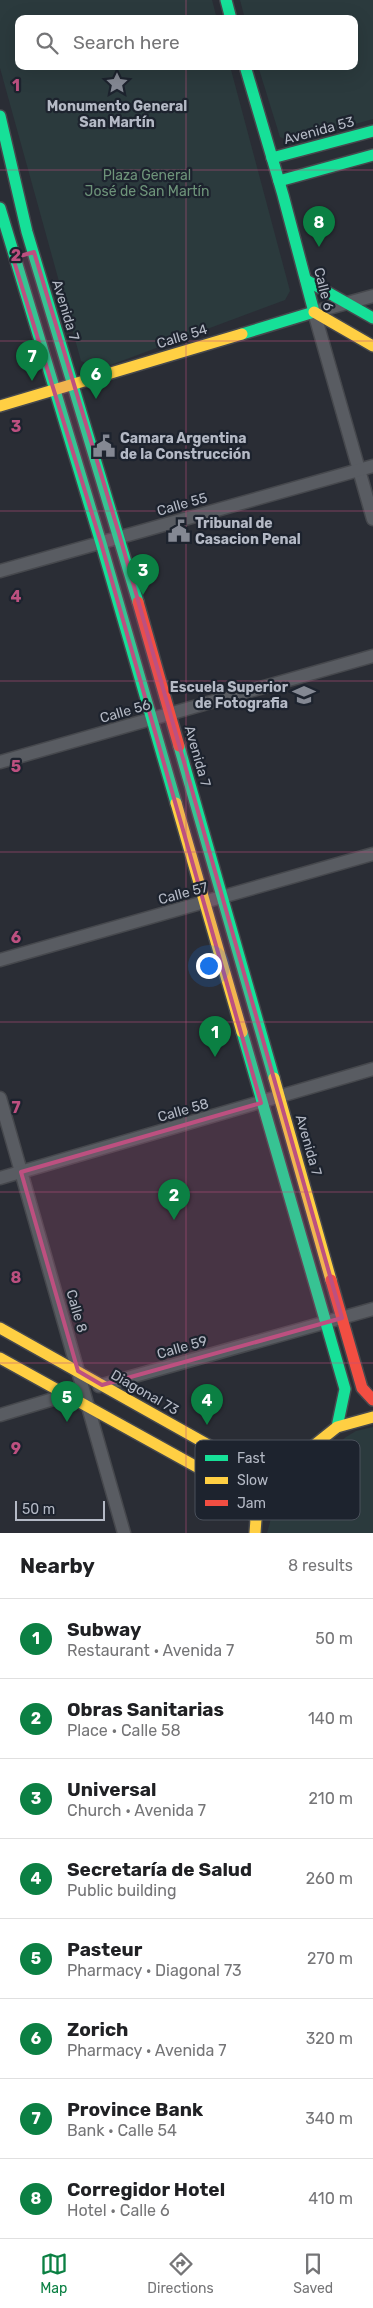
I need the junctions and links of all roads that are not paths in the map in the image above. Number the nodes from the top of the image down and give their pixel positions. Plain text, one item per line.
1 (226, 0) edge
2 (230, 15) edge
3 (246, 70) edge
4 (0, 116) edge
5 (373, 131) edge
6 (373, 155) edge
7 (272, 158) junction
8 (279, 181) junction
9 (0, 208) edge
10 (27, 232) junction
11 (4, 239) edge
12 (34, 252) junction
13 (13, 258) junction
14 (0, 261) edge
15 (306, 280) junction
16 (373, 296) edge
17 (348, 304) junction
18 (314, 312) junction
19 (373, 318) edge
20 (373, 346) edge
21 (73, 385) junction
22 (54, 390) junction
23 (0, 406) edge
24 (373, 466) edge
25 (359, 470) junction
26 (373, 520) edge
27 (120, 537) junction
28 (101, 543) junction
29 (0, 571) edge
30 (373, 656) edge
31 (170, 714) junction
32 (152, 719) junction
33 (0, 762) edge
34 (373, 854) edge
35 (223, 898) junction
36 (204, 903) junction
37 (0, 960) edge
38 (373, 1069) edge
39 (280, 1097) junction
40 (0, 1098) edge
41 (261, 1103) junction
42 (21, 1172) junction
43 (0, 1178) edge
44 (373, 1309) edge
45 (342, 1318) junction
46 (324, 1322) junction
47 (0, 1328) edge
48 (0, 1358) edge
49 (78, 1371) junction
50 (102, 1384) junction
51 (83, 1391) junction
52 (67, 1395) junction
53 (373, 1400) edge
54 (88, 1406) junction
55 (0, 1415) edge
56 (373, 1417) edge
57 (337, 1427) junction
58 (200, 1440) edge
59 (321, 1440) edge
60 (195, 1465) edge
61 (256, 1520) edge
62 (124, 1533) edge
63 (255, 1533) edge

1 - 2 main road
3 - 7 main road, Calle 6
4 - 10 main road, Avenida 7
5 - 7 main road, Avenida 53
6 - 8 main road
7 - 8 main road, Calle 6
8 - 15 main road, Calle 6
9 - 11 main road
10 - 11 main road
10 - 12 main road, Avenida 7
11 - 13 main road
12 - 13 main road
12 - 21 main road, Avenida 7
13 - 14 main road
13 - 22 main road
15 - 17 main road
15 - 18 main road, Calle 6
16 - 17 street, Calle 54
17 - 18 street, Calle 54
17 - 19 main road
18 - 20 main road
18 - 21 main road, Calle 54
18 - 25 street, Calle 6
21 - 22 main road, Calle 54
21 - 27 main road, Avenida 7
22 - 23 main road, Calle 54
22 - 28 main road
24 - 25 street, Calle 55
25 - 26 street, Calle 6
25 - 27 street, Calle 55
27 - 28 street, Calle 55
27 - 31 main road, Avenida 7
28 - 29 street, Calle 55
28 - 32 main road
30 - 31 street, Calle 56
31 - 32 street, Calle 56
31 - 35 main road, Avenida 7
32 - 33 street, Calle 56
32 - 36 main road
34 - 35 street, Calle 57
35 - 36 street, Calle 57
35 - 39 main road, Avenida 7
36 - 37 street, Calle 57
36 - 41 main road
38 - 39 street, Calle 58
39 - 41 street, Calle 58
39 - 45 main road, Avenida 7
40 - 42 street, Calle 8
41 - 42 street, Calle 58
41 - 46 main road
42 - 43 street, Calle 58
42 - 49 street, Calle 8
44 - 45 street, Calle 59
45 - 46 street, Calle 59
45 - 53 main road, Avenida 7
46 - 50 street, Calle 59
46 - 57 main road
47 - 49 main road, Diagonal 73
48 - 52 main road
49 - 50 main road, Diagonal 73
49 - 51 street, Calle 8
50 - 51 street, Calle 59
50 - 58 main road, Diagonal 73
51 - 52 street, Calle 59
51 - 54 street, Calle 8
52 - 54 main road
52 - 55 street, Calle 59
54 - 60 main road
54 - 62 street, Calle 8
56 - 57 main road
57 - 59 main road
61 - 63 main road

